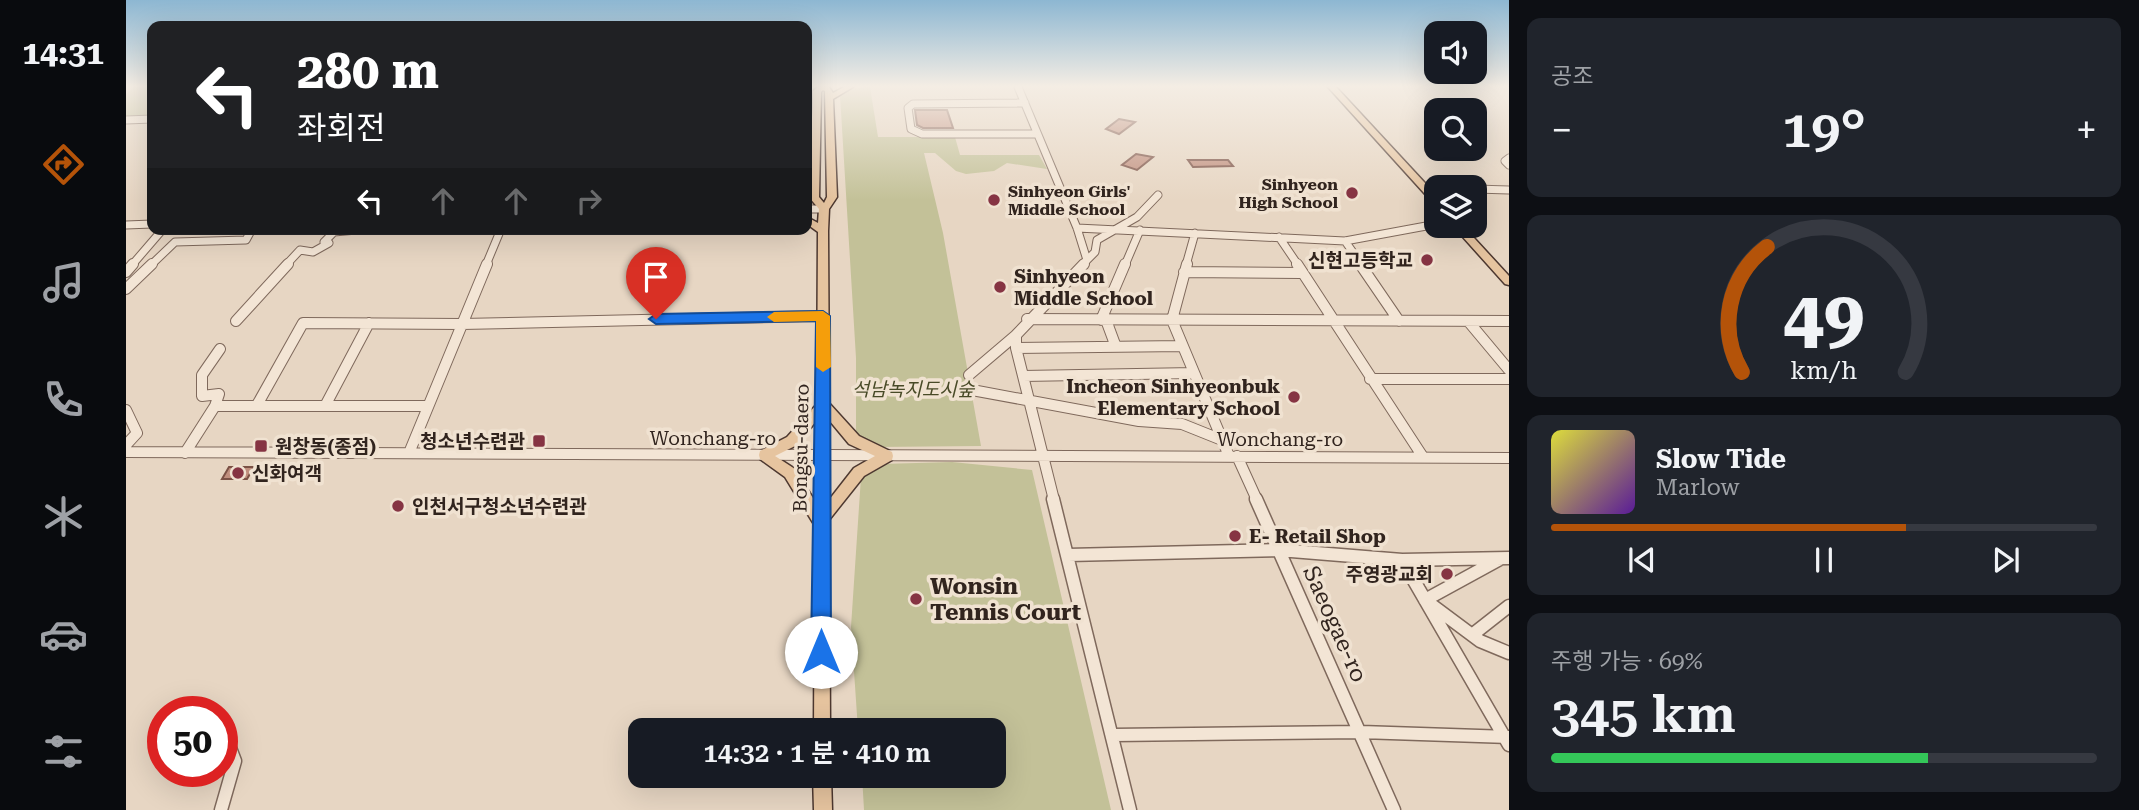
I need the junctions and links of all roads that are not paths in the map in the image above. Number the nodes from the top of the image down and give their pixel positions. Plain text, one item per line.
1 (816, 125) edge
2 (830, 125) edge
3 (910, 125) edge
4 (1033, 125) edge
5 (1367, 125) edge
6 (1037, 134) junction
7 (1509, 158) edge
8 (1509, 165) edge
9 (1424, 188) edge
10 (1487, 189) edge
11 (1509, 190) edge
12 (1158, 195) dead end
13 (812, 209) edge
14 (824, 209) junction
15 (812, 223) edge
16 (147, 224) edge
17 (126, 225) edge
18 (1424, 226) edge
19 (1077, 228) junction
20 (1116, 229) junction
21 (1140, 230) junction
22 (823, 231) junction
23 (1195, 233) junction
24 (158, 235) edge
25 (249, 235) edge
26 (331, 235) edge
27 (499, 235) edge
28 (1279, 237) junction
29 (1469, 238) edge
30 (1345, 241) junction
31 (1087, 260) junction
32 (126, 272) edge
33 (1184, 272) junction
34 (1301, 273) junction
35 (1509, 282) edge
36 (126, 289) edge
37 (823, 316) junction
38 (1027, 319) junction
39 (1103, 320) junction
40 (1172, 320) junction
41 (236, 321) dead end
42 (1331, 321) junction
43 (1399, 321) junction
44 (1468, 321) junction
45 (1509, 321) edge
46 (369, 323) junction
47 (462, 324) junction
48 (1016, 334) junction
49 (1182, 346) junction
50 (1116, 347) junction
51 (1016, 348) junction
52 (220, 349) dead end
53 (1509, 370) edge
54 (1194, 373) junction
55 (969, 375) dead end
56 (1023, 376) junction
57 (1370, 379) junction
58 (1509, 379) edge
59 (972, 390) dead end
60 (1029, 400) junction
61 (257, 405) junction
62 (823, 405) junction
63 (215, 406) junction
64 (325, 406) junction
65 (427, 406) junction
66 (126, 410) edge
67 (1222, 440) junction
68 (126, 445) edge
69 (126, 452) edge
70 (185, 453) junction
71 (409, 453) junction
72 (765, 455) junction
73 (822, 456) junction
74 (887, 456) junction
75 (1043, 456) junction
76 (1233, 456) junction
77 (1423, 457) junction
78 (1509, 457) edge
79 (820, 522) junction
80 (1279, 550) junction
81 (1068, 555) junction
82 (1505, 559) edge
83 (1402, 560) junction
84 (1425, 600) junction
85 (1509, 606) edge
86 (1472, 635) junction
87 (1509, 653) edge
88 (822, 718) edge
89 (1361, 732) junction
90 (1114, 735) junction
91 (1508, 739) edge
92 (228, 787) edge
93 (822, 788) edge
94 (221, 810) edge
95 (823, 810) edge
96 (1130, 810) edge
97 (1394, 810) edge

1 - 14 main road, Bongsu-daero
2 - 14 main road, Bongsu-daero
3 - 6 street
4 - 6 street
5 - 9 main road
6 - 19 street
7 - 8 street
10 - 11 street
12 - 20 street
13 - 14 street
14 - 22 main road, Bongsu-daero
15 - 22 main road
16 - 17 street
18 - 30 street
19 - 20 street
19 - 31 street
20 - 21 street
20 - 31 street
21 - 23 street
21 - 39 street
22 - 37 main road, Bongsu-daero
23 - 28 street
23 - 33 street
24 - 32 street
25 - 36 street
26 - 41 street
27 - 47 street
28 - 30 street
28 - 34 street
29 - 35 main road
30 - 43 street
31 - 38 street
33 - 34 street
33 - 40 street
34 - 42 street
37 - 47 street
37 - 62 main road, Bongsu-daero
38 - 39 street
38 - 48 street
39 - 40 street
39 - 50 street
40 - 42 street
40 - 49 street, Saeogae-ro
42 - 43 street
42 - 57 street
43 - 44 street
44 - 45 street
44 - 53 street
46 - 47 street
46 - 61 street
46 - 64 street
47 - 65 street
48 - 51 street
48 - 55 street
49 - 50 street
49 - 54 street, Saeogae-ro
50 - 51 street
51 - 56 street
52 - 63 street
54 - 56 street
54 - 67 street, Saeogae-ro
56 - 60 street
57 - 58 street
57 - 77 street
59 - 60 street
60 - 67 street
60 - 75 street
61 - 63 street
61 - 64 street
62 - 72 main road
62 - 73 main road, Bongsu-daero
62 - 74 main road
63 - 70 street
64 - 65 street
65 - 71 street
66 - 68 street
67 - 76 street, Saeogae-ro
69 - 70 street, Wonchang-ro
70 - 71 street, Wonchang-ro
71 - 72 street, Wonchang-ro
72 - 73 street, Wonchang-ro
72 - 79 main road
73 - 74 street, Wonchang-ro
73 - 79 main road, Bongsu-daero
74 - 75 street, Wonchang-ro
74 - 79 main road
75 - 76 street, Wonchang-ro
75 - 81 street
76 - 77 street, Wonchang-ro
76 - 80 street, Saeogae-ro
77 - 78 street, Wonchang-ro
79 - 88 main road, Bongsu-daero
80 - 81 street
80 - 83 street
80 - 89 street, Saeogae-ro
81 - 90 street
82 - 83 street
82 - 84 street
83 - 84 street
84 - 86 street
84 - 91 street
85 - 86 street
86 - 87 street
89 - 90 street
89 - 91 street
89 - 97 street, Saeogae-ro
90 - 96 street
92 - 94 street
93 - 95 main road

